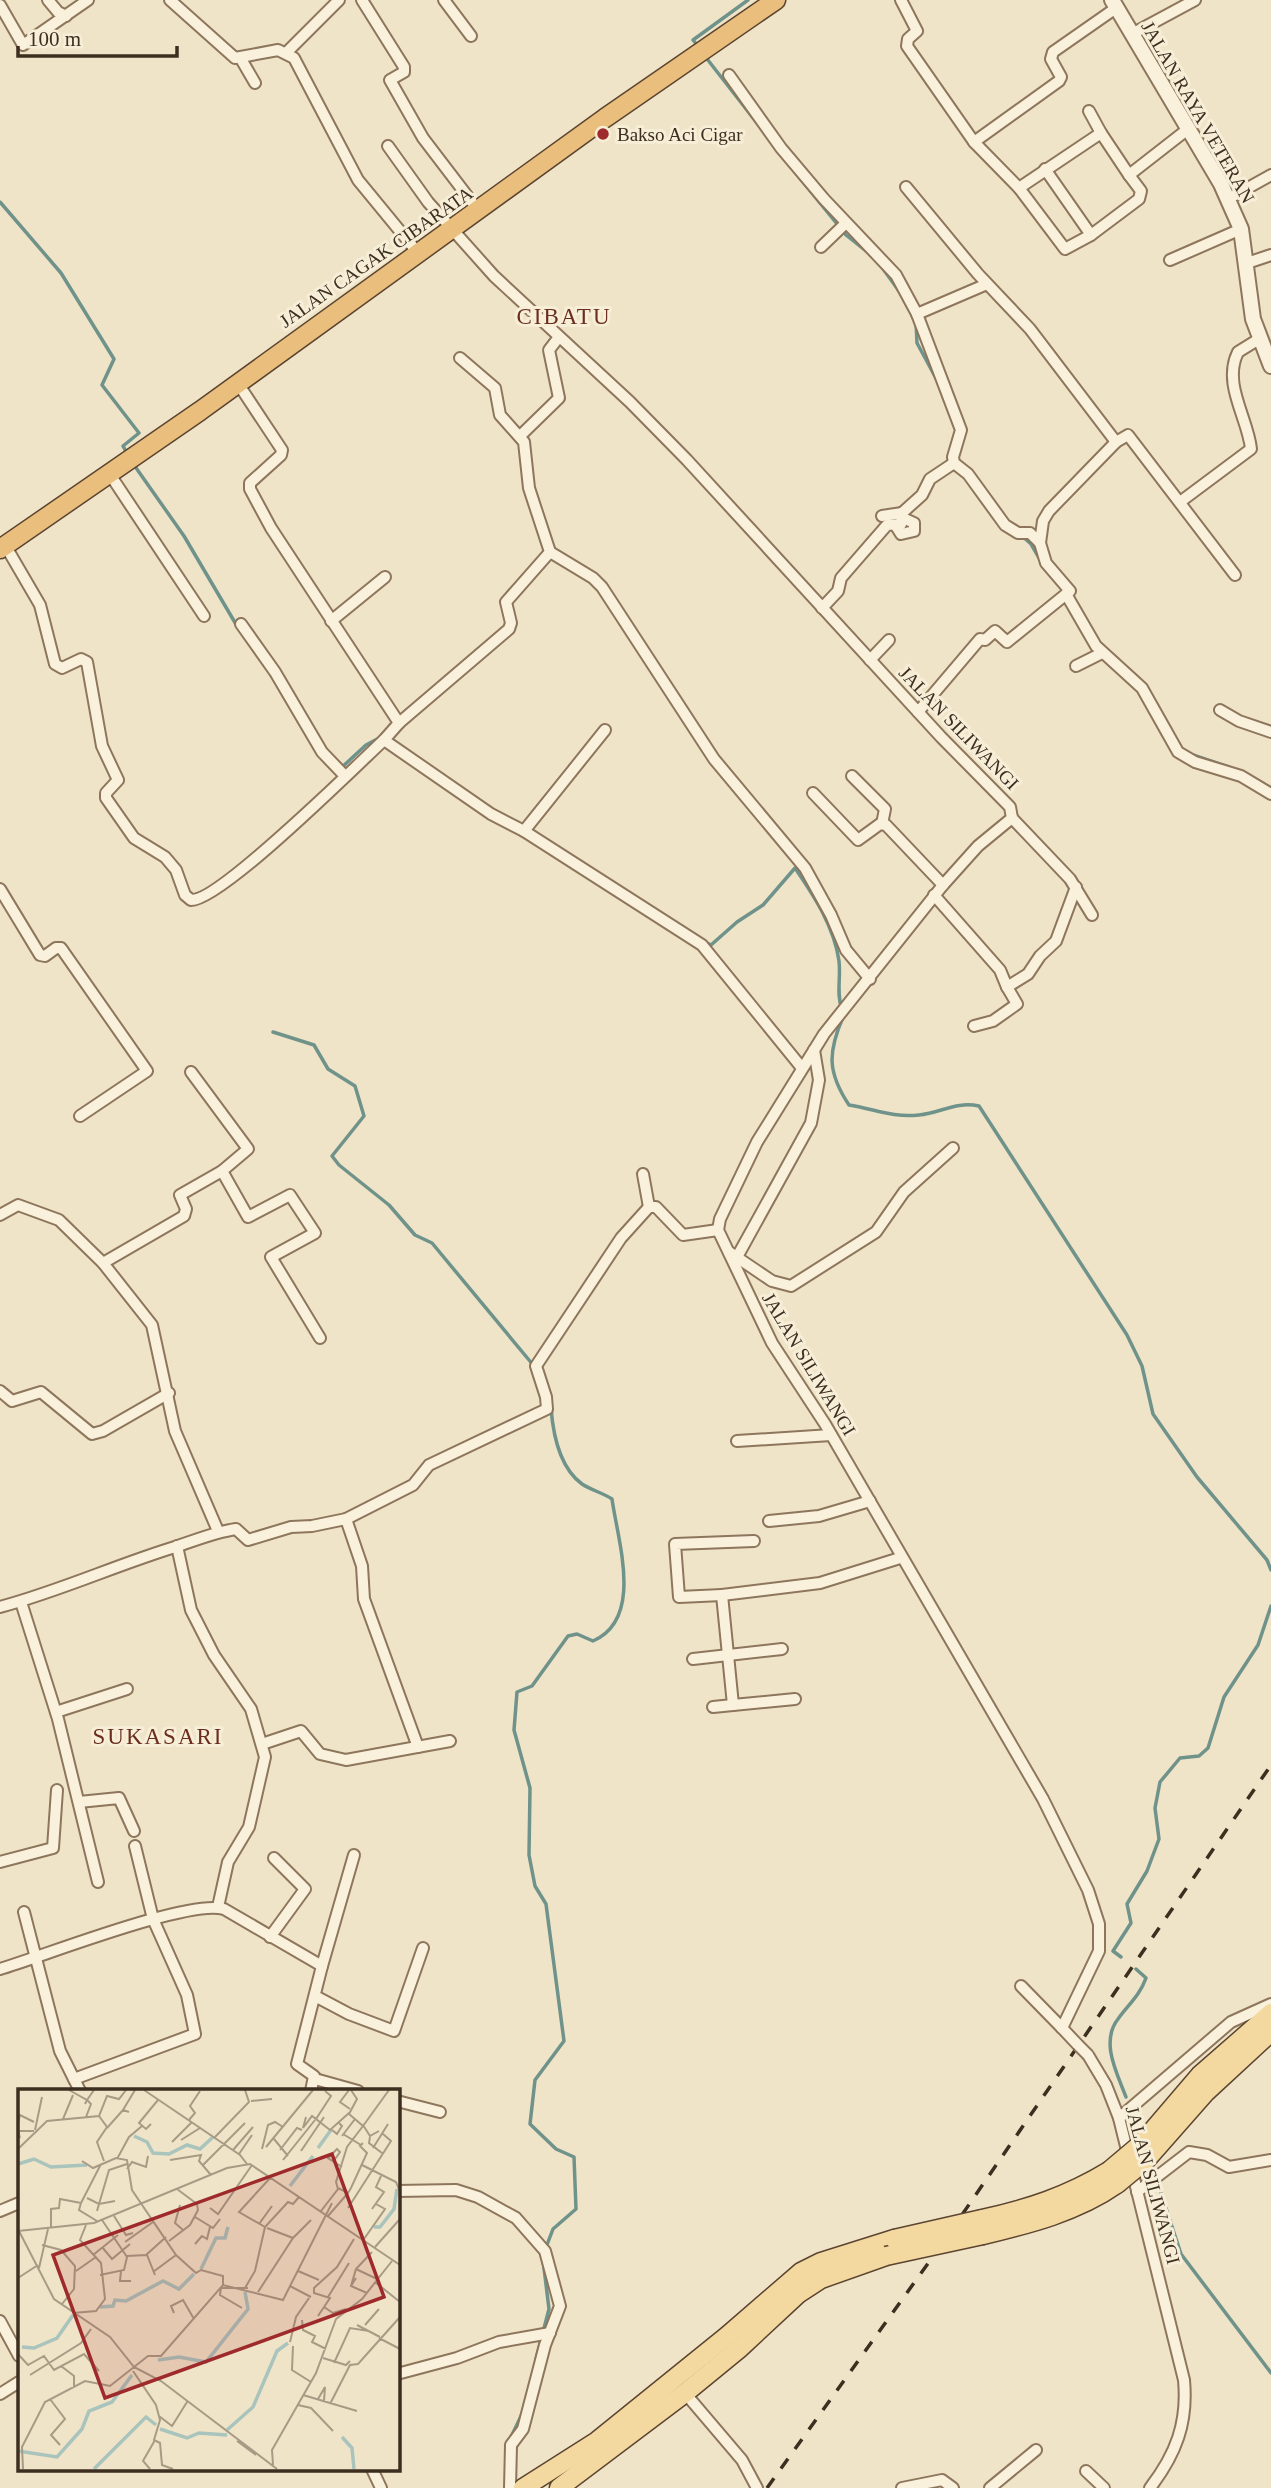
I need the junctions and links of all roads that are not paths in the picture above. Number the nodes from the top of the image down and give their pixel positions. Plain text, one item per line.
1 (48, 0) edge
2 (88, 0) edge
3 (170, 0) edge
4 (339, 0) edge
5 (362, 0) edge
6 (444, 0) edge
7 (901, 0) edge
8 (1195, 0) edge
9 (769, 2) edge
10 (1114, 4) edge
11 (0, 5) edge
12 (66, 16) junction
13 (1132, 34) junction
14 (471, 36) dead end
15 (288, 52) junction
16 (240, 59) junction
17 (729, 75) dead end
18 (255, 83) dead end
19 (1089, 111) dead end
20 (1188, 129) junction
21 (1101, 133) junction
22 (974, 142) junction
23 (388, 146) dead end
24 (1045, 169) junction
25 (1129, 175) junction
26 (1271, 175) edge
27 (906, 187) dead end
28 (1019, 188) junction
29 (1228, 199) junction
30 (478, 210) junction
31 (846, 223) junction
32 (452, 228) junction
33 (1241, 229) junction
34 (1091, 234) junction
35 (821, 247) dead end
36 (418, 253) junction
37 (1271, 255) edge
38 (1170, 260) dead end
39 (1247, 263) junction
40 (988, 284) junction
41 (917, 314) junction
42 (559, 337) junction
43 (1259, 340) junction
44 (460, 358) dead end
45 (1271, 366) edge
46 (237, 382) junction
47 (520, 436) junction
48 (1116, 442) junction
49 (954, 463) junction
50 (109, 473) junction
51 (1180, 502) junction
52 (882, 516) dead end
53 (900, 519) junction
54 (1040, 543) junction
55 (2, 547) edge
56 (550, 552) junction
57 (1235, 575) dead end
58 (385, 577) dead end
59 (1068, 593) junction
60 (822, 608) junction
61 (204, 616) dead end
62 (331, 621) junction
63 (240, 624) dead end
64 (889, 640) dead end
65 (1101, 653) junction
66 (870, 660) junction
67 (1080, 664) dead end
68 (1220, 710) dead end
69 (918, 712) junction
70 (399, 723) junction
71 (605, 730) dead end
72 (1271, 732) edge
73 (384, 740) junction
74 (345, 776) junction
75 (852, 776) dead end
76 (813, 793) dead end
77 (1271, 794) edge
78 (1012, 818) junction
79 (882, 824) junction
80 (524, 831) junction
81 (943, 886) junction
82 (1076, 887) junction
83 (0, 889) edge
84 (934, 895) junction
85 (1092, 915) dead end
86 (870, 979) junction
87 (1007, 987) junction
88 (974, 1026) dead end
89 (814, 1050) junction
90 (802, 1068) junction
91 (191, 1072) dead end
92 (80, 1116) dead end
93 (953, 1148) dead end
94 (222, 1171) junction
95 (643, 1174) dead end
96 (649, 1207) junction
97 (0, 1215) edge
98 (718, 1230) junction
99 (733, 1255) junction
100 (103, 1263) junction
101 (320, 1338) dead end
102 (0, 1391) edge
103 (169, 1393) junction
104 (831, 1435) junction
105 (737, 1441) dead end
106 (870, 1501) junction
107 (346, 1519) junction
108 (769, 1521) dead end
109 (218, 1531) junction
110 (754, 1541) dead end
111 (177, 1546) junction
112 (900, 1558) junction
113 (722, 1595) junction
114 (21, 1602) junction
115 (0, 1608) edge
116 (782, 1649) dead end
117 (728, 1655) junction
118 (693, 1659) dead end
119 (127, 1689) dead end
120 (795, 1699) dead end
121 (733, 1705) junction
122 (713, 1707) dead end
123 (56, 1712) junction
124 (450, 1741) dead end
125 (262, 1744) junction
126 (418, 1747) junction
127 (57, 1790) dead end
128 (79, 1802) junction
129 (134, 1831) dead end
130 (135, 1846) dead end
131 (354, 1855) dead end
132 (275, 1858) dead end
133 (0, 1862) edge
134 (98, 1882) dead end
135 (218, 1908) junction
136 (24, 1912) dead end
137 (153, 1919) junction
138 (270, 1937) junction
139 (423, 1948) dead end
140 (36, 1959) junction
141 (322, 1966) junction
142 (0, 1969) edge
143 (1021, 1986) dead end
144 (315, 1996) junction
145 (1271, 2004) edge
146 (1271, 2013) edge
147 (1062, 2028) junction
148 (1271, 2032) edge
149 (74, 2079) junction
150 (313, 2085) edge
151 (79, 2089) edge
152 (343, 2089) edge
153 (399, 2102) edge
154 (440, 2112) dead end
155 (1118, 2118) junction
156 (1144, 2152) junction
157 (1271, 2160) edge
158 (399, 2191) edge
159 (1137, 2192) junction
160 (18, 2203) edge
161 (0, 2211) edge
162 (982, 2227) junction
163 (0, 2321) edge
164 (550, 2333) junction
165 (18, 2354) edge
166 (399, 2373) edge
167 (18, 2383) edge
168 (685, 2393) junction
169 (0, 2394) edge
170 (1036, 2450) dead end
171 (372, 2470) edge
172 (1086, 2471) dead end
173 (381, 2488) edge
174 (510, 2488) edge
175 (523, 2488) edge
176 (559, 2488) edge
177 (757, 2488) edge
178 (902, 2488) edge
179 (953, 2488) edge
180 (990, 2488) edge
181 (1104, 2488) edge
182 (1150, 2488) edge

1 - 12 street
2 - 12 street
3 - 16 street
4 - 15 street
5 - 30 street
6 - 14 street
7 - 22 street
8 - 13 street
9 - 30 highway, JALAN CAGAK CIBARATA
10 - 13 street, JALAN RAYA VETERAN
10 - 22 street
11 - 12 street
13 - 20 street, JALAN RAYA VETERAN
15 - 16 street
15 - 36 street
16 - 18 street
17 - 31 street
19 - 21 street
20 - 25 street
20 - 29 street, JALAN RAYA VETERAN
21 - 24 street
21 - 25 street
22 - 28 street
23 - 32 street, JALAN SILIWANGI
24 - 28 street
24 - 34 street
25 - 34 street
26 - 29 street
27 - 40 street
28 - 34 street
29 - 33 street, JALAN RAYA VETERAN
30 - 32 highway, JALAN CAGAK CIBARATA
31 - 35 street
31 - 41 street
32 - 36 highway, JALAN CAGAK CIBARATA
32 - 42 street, JALAN SILIWANGI
33 - 38 street
33 - 39 street, JALAN RAYA VETERAN
36 - 46 highway, JALAN CAGAK CIBARATA
37 - 39 street
39 - 43 street, JALAN RAYA VETERAN
40 - 41 street
40 - 48 street
41 - 49 street
42 - 47 street
42 - 60 street, JALAN SILIWANGI
43 - 45 street, JALAN RAYA VETERAN
43 - 51 street
44 - 47 street
46 - 50 highway, JALAN CAGAK CIBARATA
46 - 62 street
47 - 56 street
48 - 51 street
48 - 54 street
49 - 53 street
49 - 54 street
50 - 55 highway, JALAN CAGAK CIBARATA
50 - 61 street
51 - 57 street
52 - 53 street
53 - 60 street
54 - 59 street
55 - 74 street
56 - 70 street
56 - 86 street
58 - 62 street
59 - 65 street
59 - 69 street
60 - 66 street, JALAN SILIWANGI
62 - 70 street
63 - 74 street
64 - 66 street
65 - 67 street
65 - 77 street
66 - 69 street, JALAN SILIWANGI
68 - 72 street
69 - 78 street, JALAN SILIWANGI
70 - 73 street
71 - 80 street
73 - 74 street
73 - 80 street
75 - 79 street
76 - 79 street
78 - 81 street, JALAN SILIWANGI
78 - 82 street
79 - 81 street
80 - 90 street
81 - 84 street, JALAN SILIWANGI
82 - 85 street
82 - 87 street
83 - 92 street
84 - 86 street, JALAN SILIWANGI
84 - 87 street
86 - 89 street, JALAN SILIWANGI
87 - 88 street
89 - 90 street, JALAN SILIWANGI
89 - 99 street
90 - 98 street, JALAN SILIWANGI
91 - 94 street
93 - 99 street
94 - 100 street
94 - 101 street
95 - 96 street
96 - 98 street
96 - 107 street
97 - 100 street
98 - 99 street, JALAN SILIWANGI
99 - 104 street, JALAN SILIWANGI
100 - 103 street
102 - 103 street
103 - 109 street
104 - 105 street
104 - 106 street, JALAN SILIWANGI
106 - 108 street
106 - 112 street, JALAN SILIWANGI
107 - 109 street
107 - 126 street
109 - 111 street
110 - 113 street
111 - 114 street
111 - 125 street
112 - 113 street
112 - 147 street, JALAN SILIWANGI
113 - 117 street
114 - 115 street
114 - 123 street
116 - 117 street
117 - 118 street
117 - 121 street
119 - 123 street
120 - 121 street
121 - 122 street
123 - 128 street
124 - 126 street
125 - 126 street
125 - 135 street
127 - 133 street
128 - 129 street
128 - 134 street
130 - 137 street
131 - 141 street
132 - 138 street
135 - 137 street
135 - 138 street
136 - 140 street
137 - 140 street
137 - 149 street
138 - 141 street
139 - 144 street
140 - 142 street
140 - 149 street
141 - 144 street
143 - 147 street
144 - 150 street
145 - 155 street
146 - 156 main road
147 - 155 street, JALAN SILIWANGI, bridge
148 - 156 main road
149 - 151 street
150 - 152 street
153 - 154 street
155 - 159 street, JALAN SILIWANGI
156 - 162 main road, bridge
157 - 159 street
158 - 164 street
159 - 182 street, JALAN SILIWANGI
160 - 161 street
162 - 168 main road, bridge
162 - 175 main road, bridge
163 - 165 street
164 - 166 street
164 - 174 street
167 - 169 street
168 - 176 main road
168 - 177 street
170 - 180 street
171 - 173 street
172 - 181 street
178 - 179 street

